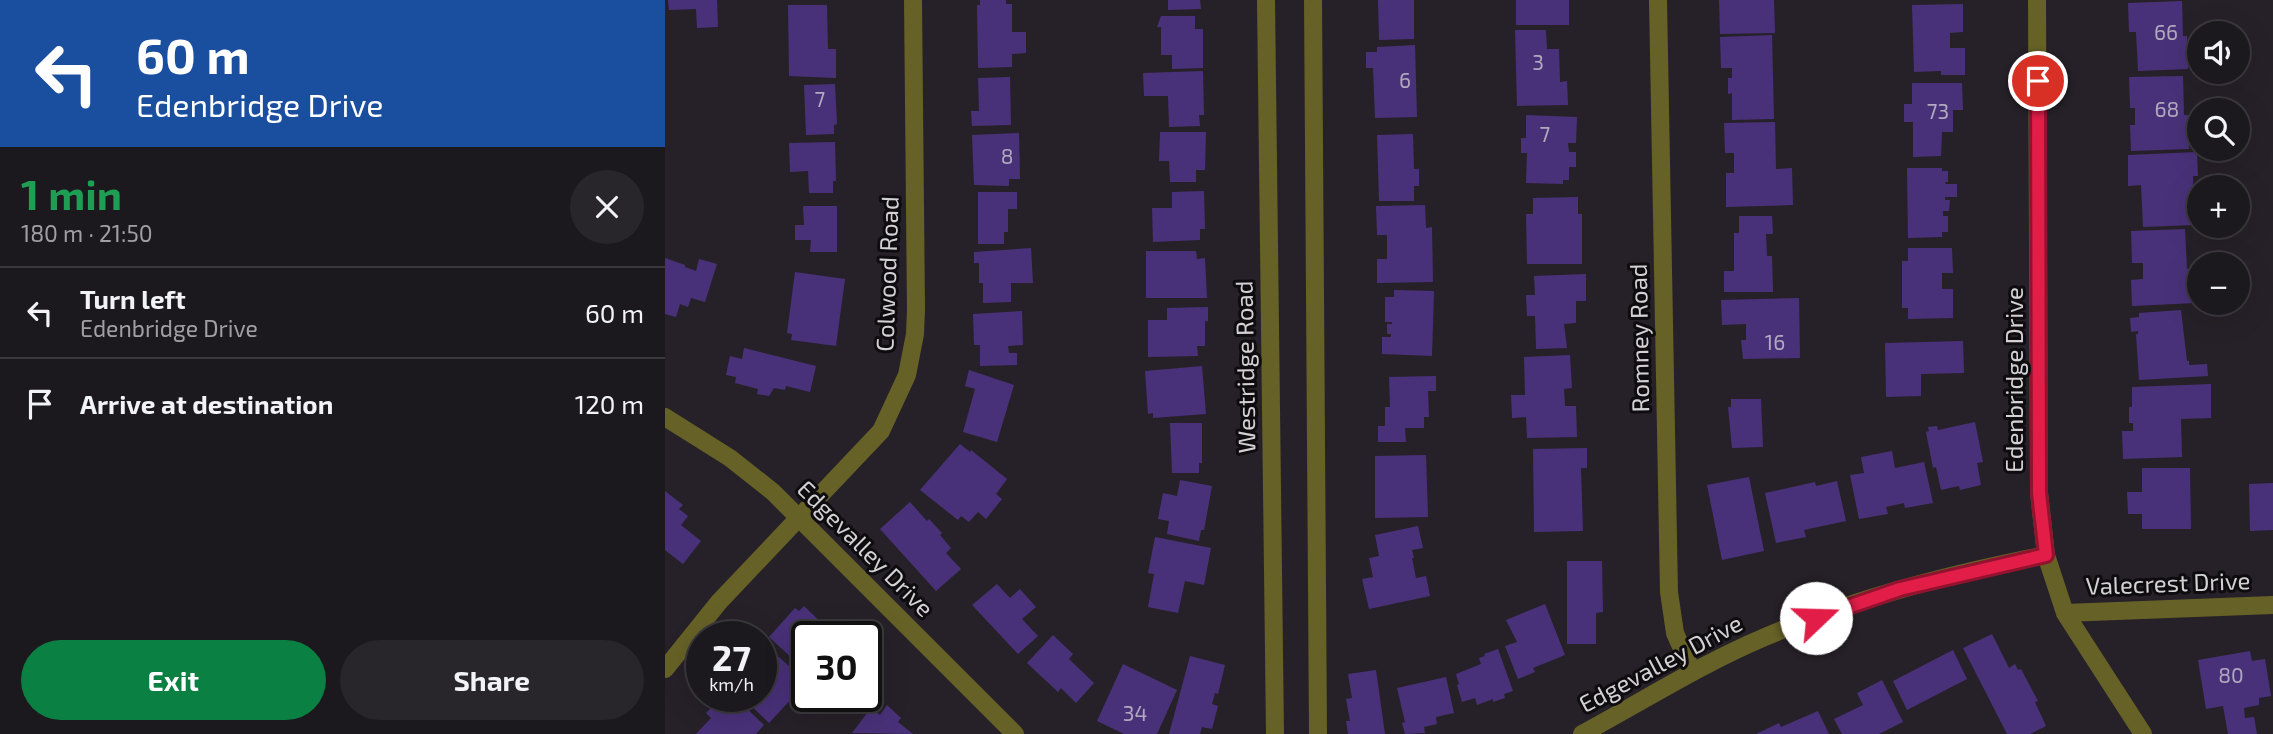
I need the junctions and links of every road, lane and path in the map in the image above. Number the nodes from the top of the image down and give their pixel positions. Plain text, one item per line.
1 (913, 0) edge
2 (1266, 0) edge
3 (1313, 0) edge
4 (1658, 0) edge
5 (2038, 0) edge
6 (665, 417) edge
7 (798, 517) junction
8 (2046, 555) junction
9 (2273, 605) edge
10 (2065, 612) junction
11 (665, 669) edge
12 (1692, 671) junction
13 (1015, 734) edge
14 (1275, 734) edge
15 (1318, 734) edge
16 (1582, 734) edge
17 (2143, 734) edge

1 - 7 street, Colwood Road
2 - 14 street, Westridge Road
3 - 15 street
4 - 12 street, Romney Road
5 - 8 street, Edenbridge Drive
6 - 7 street, Edgevalley Drive
7 - 11 street, Colwood Road
7 - 13 street, Edgevalley Drive
8 - 10 street, Edenbridge Drive
8 - 12 street, Edgevalley Drive
9 - 10 street, Valecrest Drive
10 - 17 street, Edenbridge Drive
12 - 16 street, Edgevalley Drive

